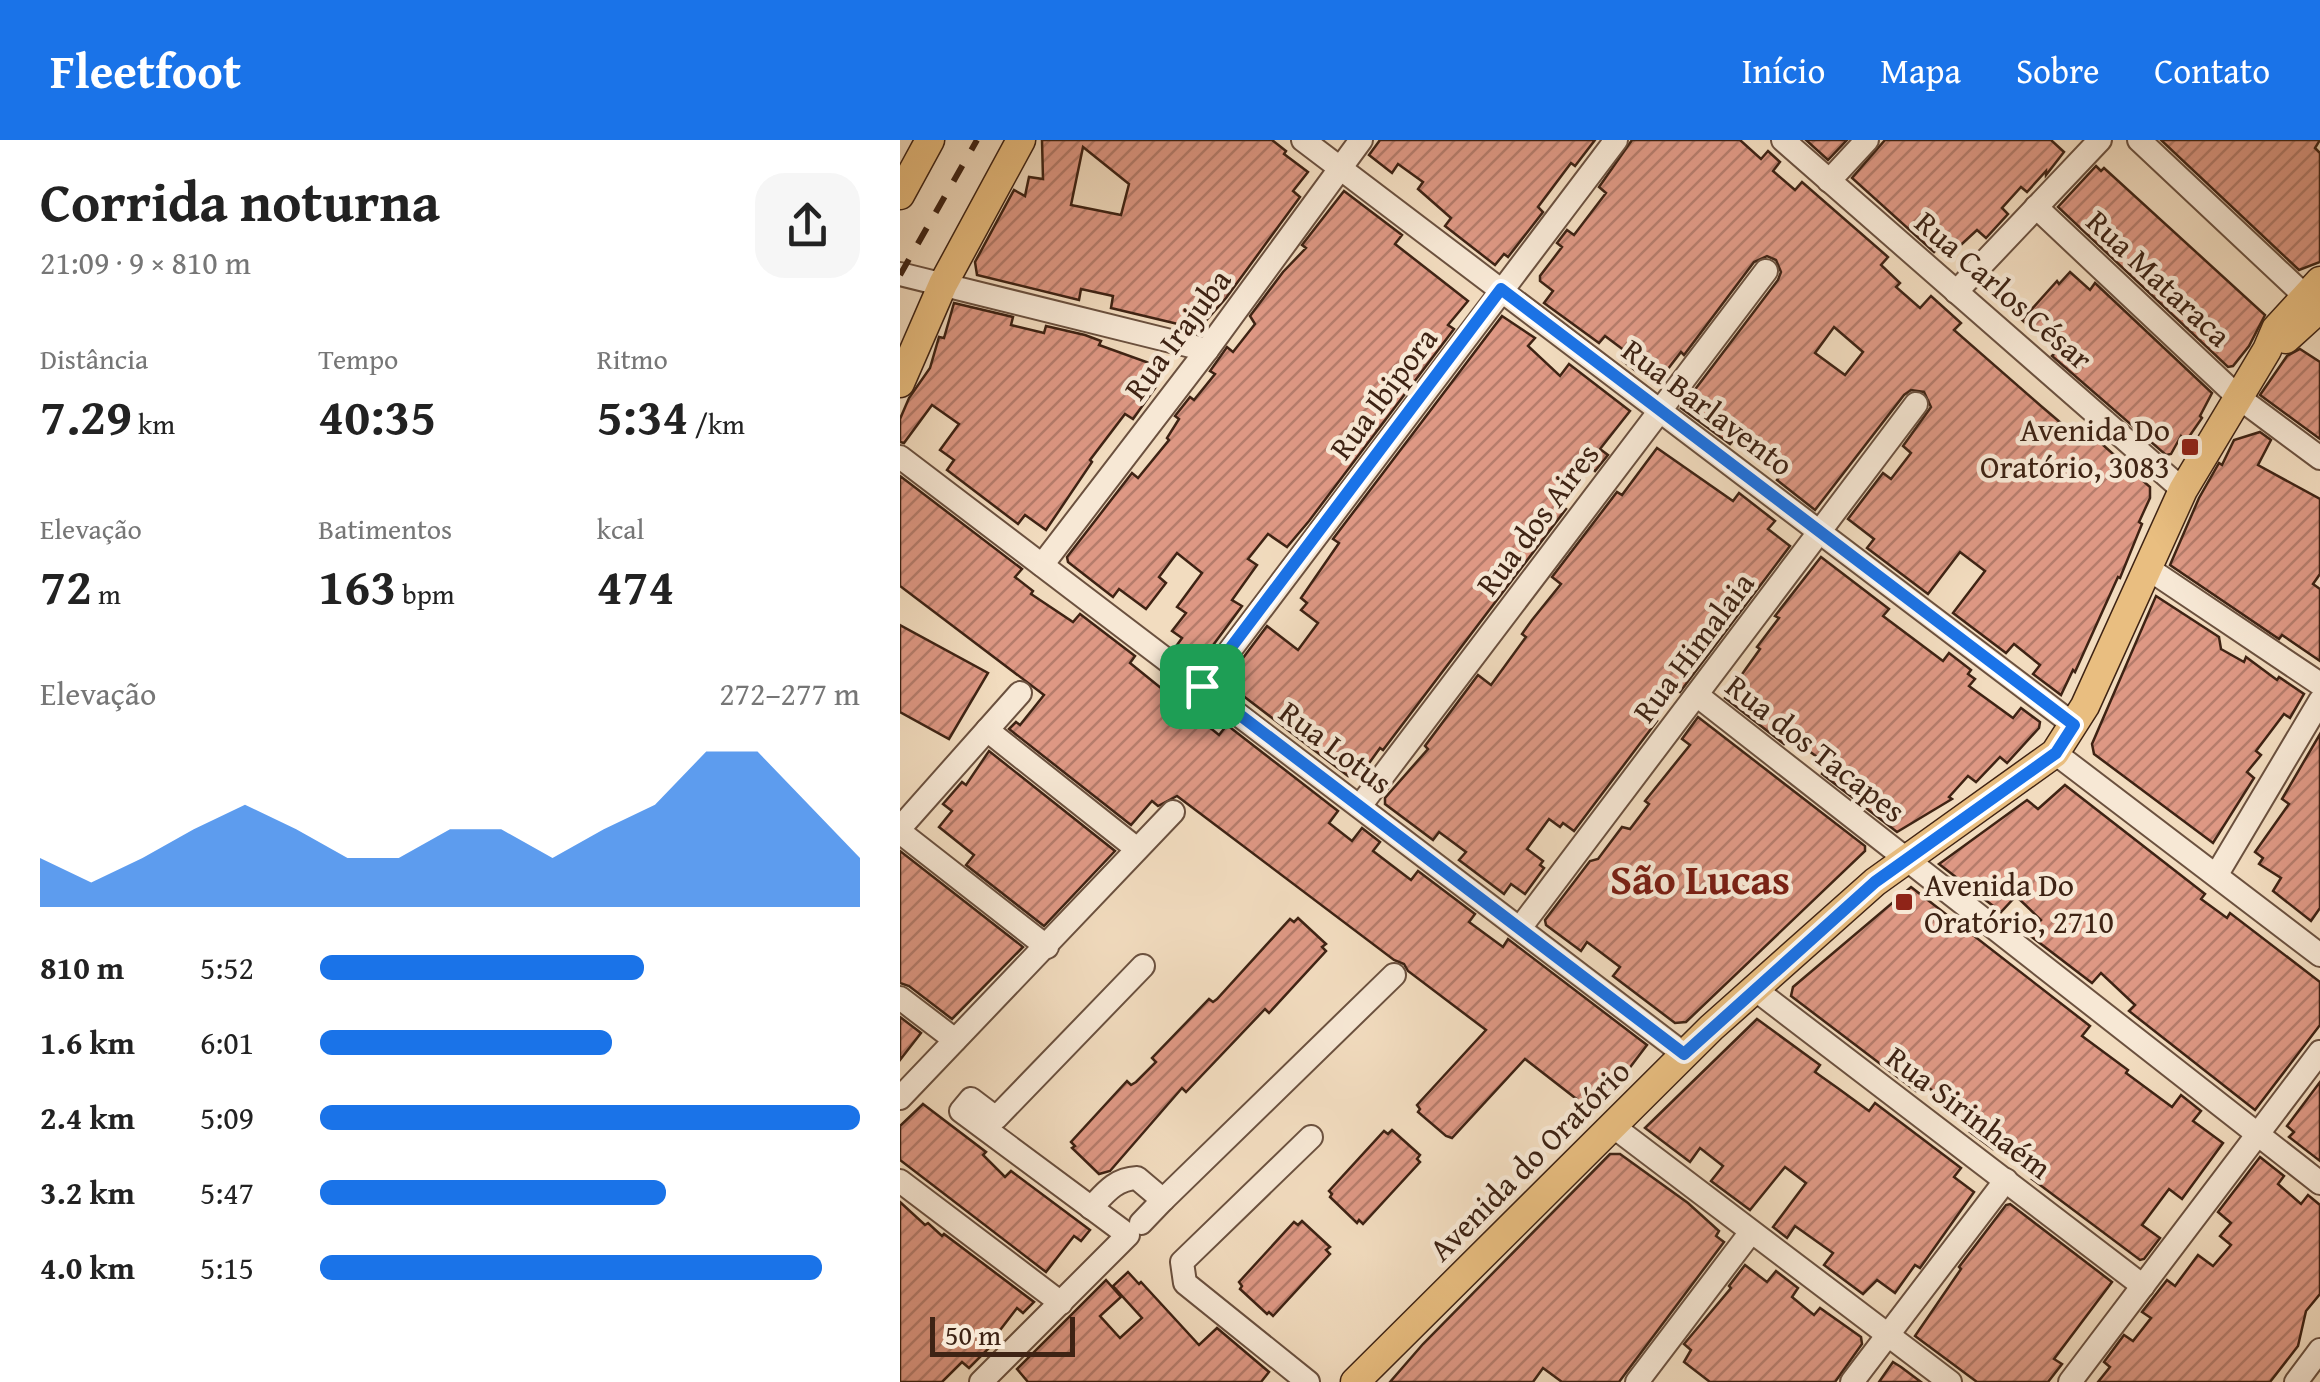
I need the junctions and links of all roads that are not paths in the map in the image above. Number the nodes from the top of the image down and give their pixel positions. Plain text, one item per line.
1 (930, 140) edge
2 (1022, 140) edge
3 (1303, 140) edge
4 (1361, 140) edge
5 (1616, 140) edge
6 (1783, 140) edge
7 (1867, 140) edge
8 (2063, 140) edge
9 (2100, 140) edge
10 (2139, 140) edge
11 (2082, 157) junction
12 (1340, 168) junction
13 (1830, 181) junction
14 (900, 195) edge
15 (2036, 207) junction
16 (1766, 271) dead end
17 (900, 274) edge
18 (944, 284) junction
19 (1501, 289) junction
20 (1956, 292) junction
21 (2315, 295) edge
22 (1208, 350) junction
23 (900, 382) edge
24 (2238, 397) junction
25 (1916, 404) dead end
26 (1660, 411) junction
27 (900, 458) edge
28 (2320, 458) edge
29 (2183, 490) junction
30 (1820, 534) junction
31 (1042, 565) junction
32 (2146, 567) junction
33 (2320, 684) edge
34 (1202, 686) junction
35 (1020, 693) dead end
36 (1698, 696) junction
37 (2320, 701) edge
38 (2074, 725) junction
39 (987, 730) junction
40 (2056, 753) junction
41 (1360, 806) junction
42 (1172, 812) dead end
43 (900, 830) edge
44 (1138, 849) junction
45 (1907, 860) junction
46 (2216, 874) junction
47 (1520, 928) junction
48 (1047, 947) junction
49 (2320, 956) edge
50 (1144, 966) dead end
51 (1394, 975) dead end
52 (1756, 990) junction
53 (900, 998) edge
54 (956, 1040) junction
55 (2320, 1052) edge
56 (1684, 1054) junction
57 (900, 1098) edge
58 (1614, 1127) junction
59 (2258, 1134) junction
60 (1311, 1137) dead end
61 (2006, 1180) junction
62 (900, 1181) edge
63 (2320, 1183) edge
64 (1164, 1200) junction
65 (1091, 1208) junction
66 (1141, 1223) dead end
67 (1751, 1232) junction
68 (2143, 1286) junction
69 (1061, 1302) junction
70 (1888, 1335) junction
71 (2320, 1350) edge
72 (980, 1382) edge
73 (1308, 1382) edge
74 (1354, 1382) edge
75 (1637, 1382) edge
76 (1852, 1382) edge
77 (1950, 1382) edge
78 (2070, 1382) edge
79 (2296, 1382) edge

1 - 14 main road
2 - 18 main road
3 - 12 street, Rua Barlavento
4 - 12 street, Rua Irajuba
5 - 19 street, Rua Ibipora
6 - 13 street, Rua Carlos César
7 - 13 street
8 - 11 street
9 - 11 street
10 - 21 street
11 - 15 street
12 - 19 street, Rua Barlavento
12 - 22 street, Rua Irajuba
13 - 20 street, Rua Carlos César
15 - 20 street
15 - 24 street, Rua Mataraca
16 - 26 street, Rua dos Aires
17 - 18 street
18 - 22 street
18 - 23 main road
19 - 26 street, Rua Barlavento
19 - 34 street, Rua Ibipora
20 - 29 street, Rua Carlos César
21 - 24 main road, Avenida do Oratório
22 - 31 street, Rua Irajuba
24 - 28 street, Rua Mataraca
24 - 29 main road, Avenida do Oratório
25 - 30 street, Rua Himalaia
26 - 30 street, Rua Barlavento
26 - 41 street, Rua dos Aires
27 - 31 street, Rua Lotus
29 - 32 main road, Avenida do Oratório
30 - 36 street, Rua Himalaia
30 - 38 street, Rua Barlavento
31 - 34 street, Rua Lotus
32 - 33 street
32 - 38 main road, Avenida do Oratório
34 - 41 street, Rua Lotus
35 - 39 street
36 - 45 street, Rua dos Tacapes
36 - 47 street, Rua Himalaia
37 - 46 street
38 - 40 main road, Avenida do Oratório
39 - 43 street
39 - 44 street
40 - 45 main road, Avenida do Oratório
40 - 46 street
41 - 47 street, Rua Lotus
42 - 44 street
43 - 48 street
44 - 48 street
45 - 52 main road, Avenida do Oratório
45 - 59 street, Rua dos Tacapes
46 - 49 street
47 - 56 street, Rua Lotus
48 - 54 street
50 - 65 street
51 - 64 street
52 - 56 main road, Avenida do Oratório
52 - 61 street, Rua Sirinhaém
53 - 54 street
54 - 57 street
55 - 59 street
56 - 58 main road, Avenida do Oratório
58 - 67 street
58 - 74 main road, Avenida do Oratório
59 - 63 street, Rua dos Tacapes
59 - 68 street
60 - 73 street
61 - 68 street, Rua Sirinhaém
61 - 70 street
62 - 69 street
64 - 65 street
64 - 66 street
65 - 69 street
67 - 70 street
67 - 75 street
68 - 78 street
69 - 72 street
70 - 76 street
70 - 77 street
71 - 79 street

